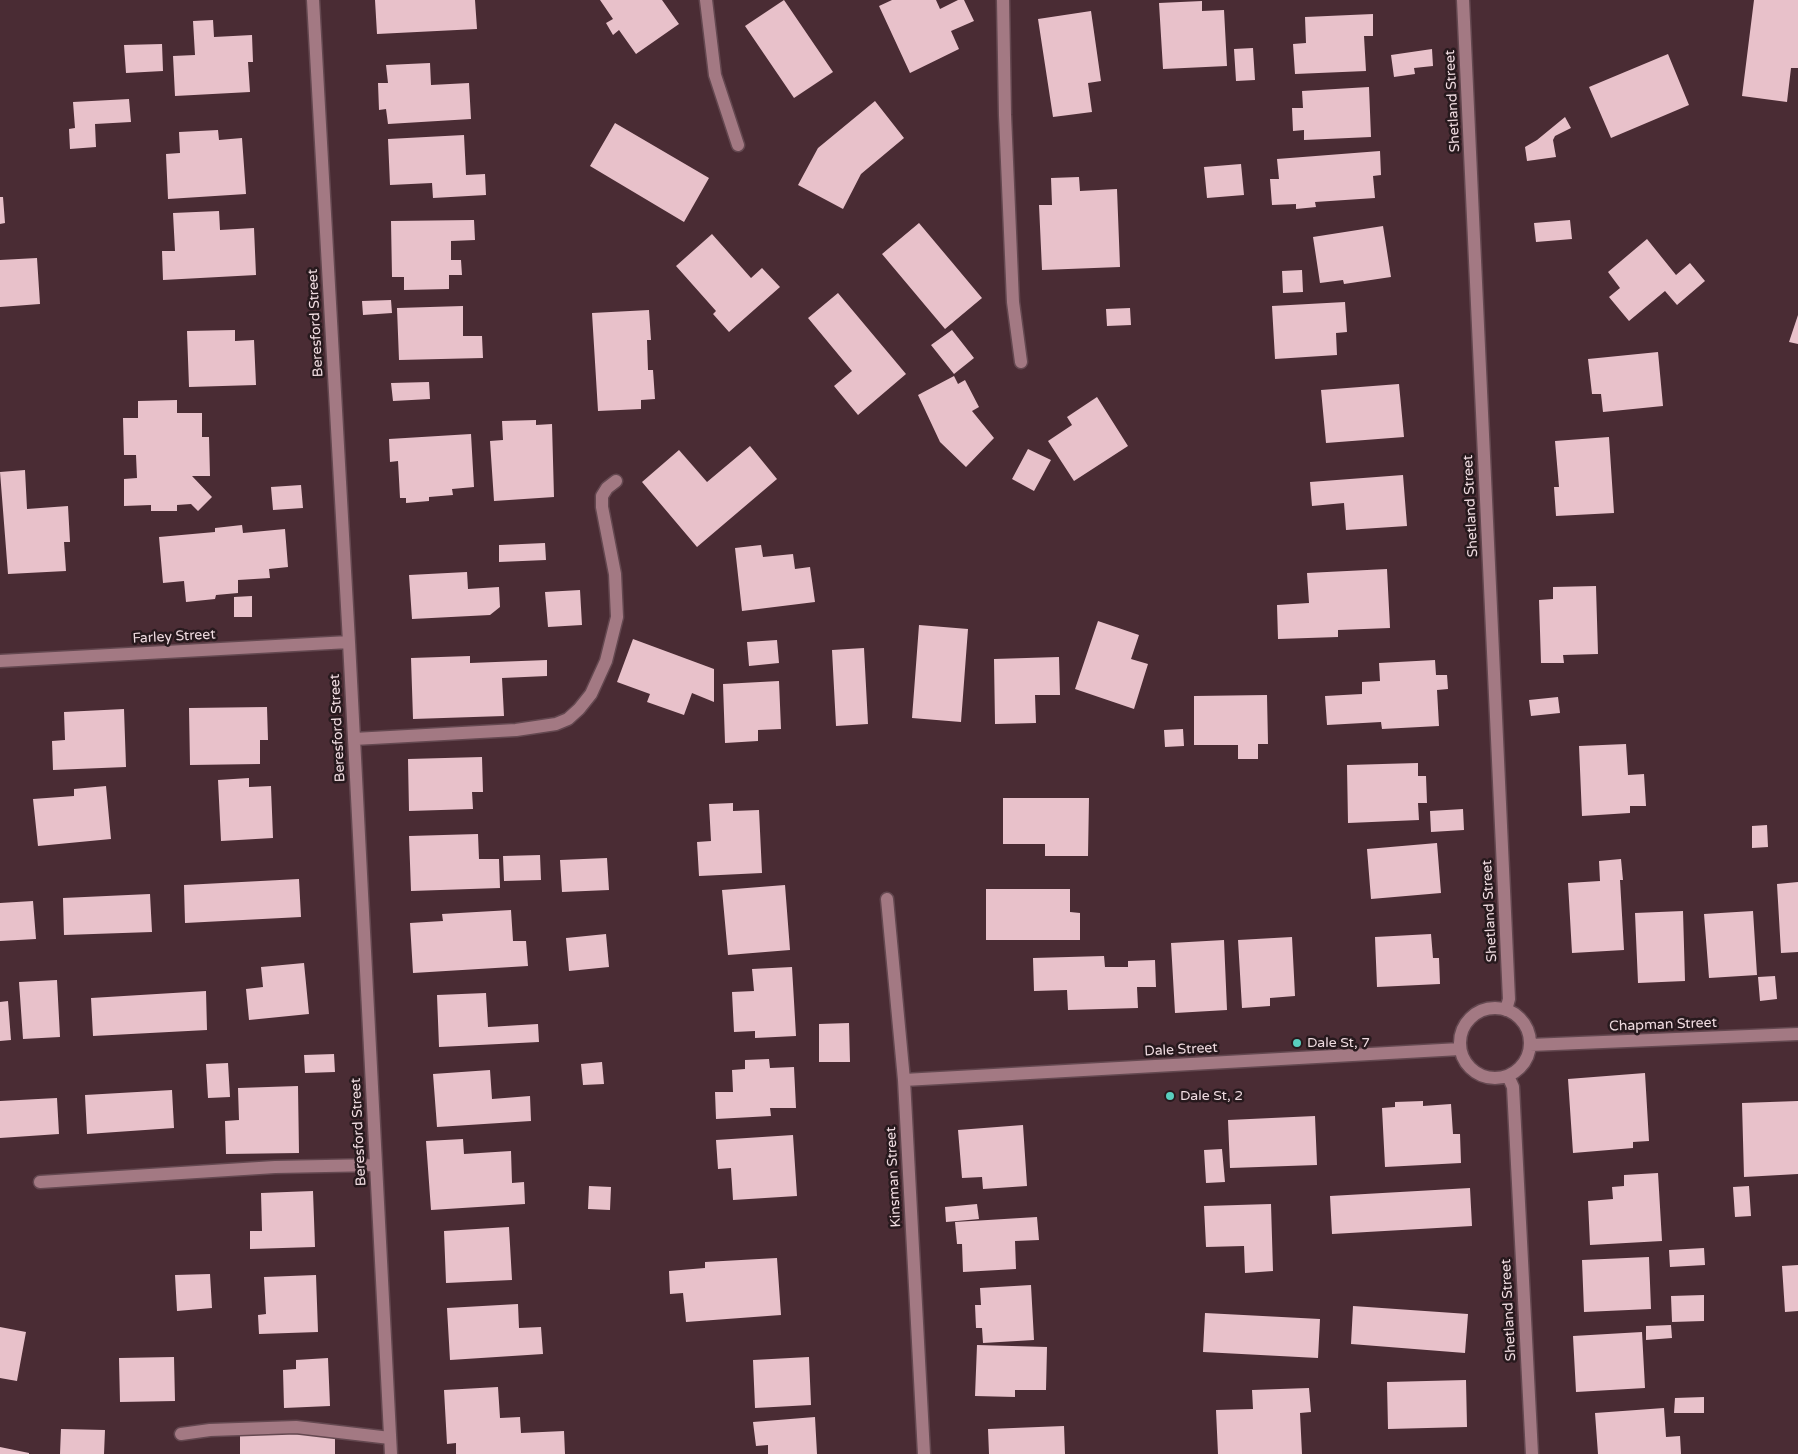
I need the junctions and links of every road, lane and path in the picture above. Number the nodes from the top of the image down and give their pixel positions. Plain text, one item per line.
1 (313, 0) edge
2 (706, 0) edge
3 (1003, 0) edge
4 (1463, 0) edge
5 (738, 145) dead end
6 (1022, 362) dead end
7 (616, 481) dead end
8 (349, 642) junction
9 (0, 661) edge
10 (354, 739) junction
11 (887, 899) dead end
12 (1506, 1010) junction
13 (1798, 1034) edge
14 (1530, 1045) junction
15 (1460, 1049) junction
16 (1508, 1076) junction
17 (904, 1080) junction
18 (376, 1165) junction
19 (40, 1182) dead end
20 (181, 1434) dead end
21 (390, 1438) junction
22 (391, 1454) edge
23 (924, 1454) edge
24 (1532, 1454) edge

1 - 8 street, Beresford Street
2 - 5 street
3 - 6 street
4 - 12 street, Shetland Street
7 - 10 street
8 - 9 street, Farley Street
8 - 10 street, Beresford Street
10 - 18 street, Beresford Street
11 - 17 street, Kinsman Street
12 - 14 street
12 - 15 street
13 - 14 street, Chapman Street
14 - 16 street
15 - 16 street
15 - 17 street, Dale Street
16 - 24 street, Shetland Street
17 - 23 street, Kinsman Street
18 - 19 street
18 - 21 street, Beresford Street
20 - 21 street
21 - 22 street, Beresford Street

